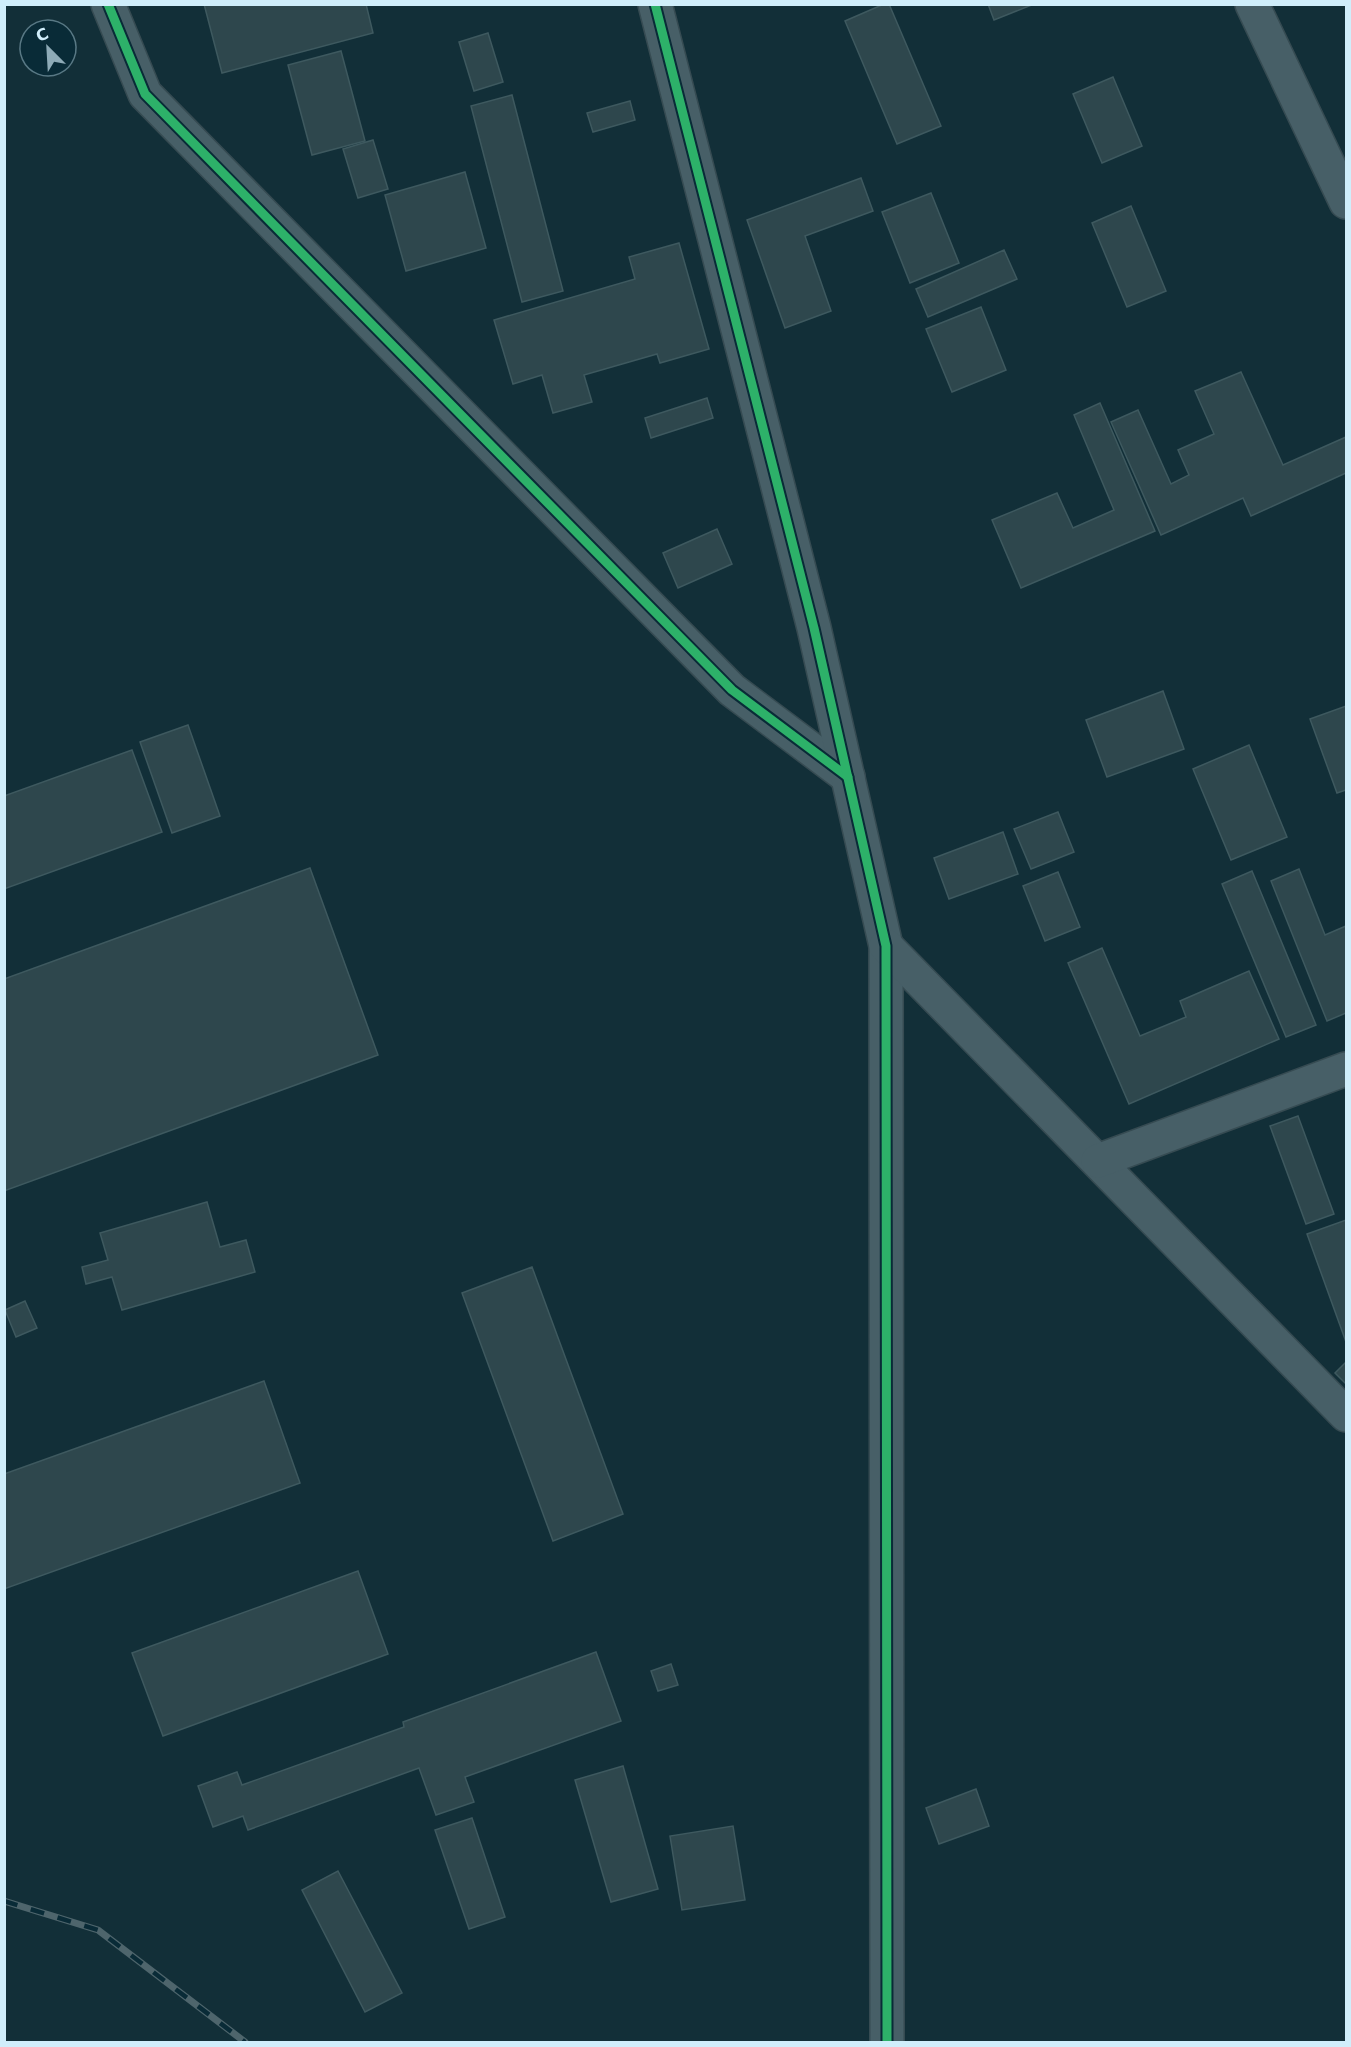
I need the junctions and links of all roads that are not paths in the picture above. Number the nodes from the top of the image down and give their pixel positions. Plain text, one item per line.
1 (108, 4) edge
2 (654, 4) edge
3 (1251, 4) edge
4 (1347, 202) edge
5 (848, 777) junction
6 (886, 946) junction
7 (1347, 1069) edge
8 (1098, 1161) junction
9 (1347, 1414) edge
10 (887, 2043) edge

1 - 5 street
2 - 5 street
3 - 4 street
5 - 6 street
6 - 8 street
6 - 10 street
7 - 8 street
8 - 9 street

